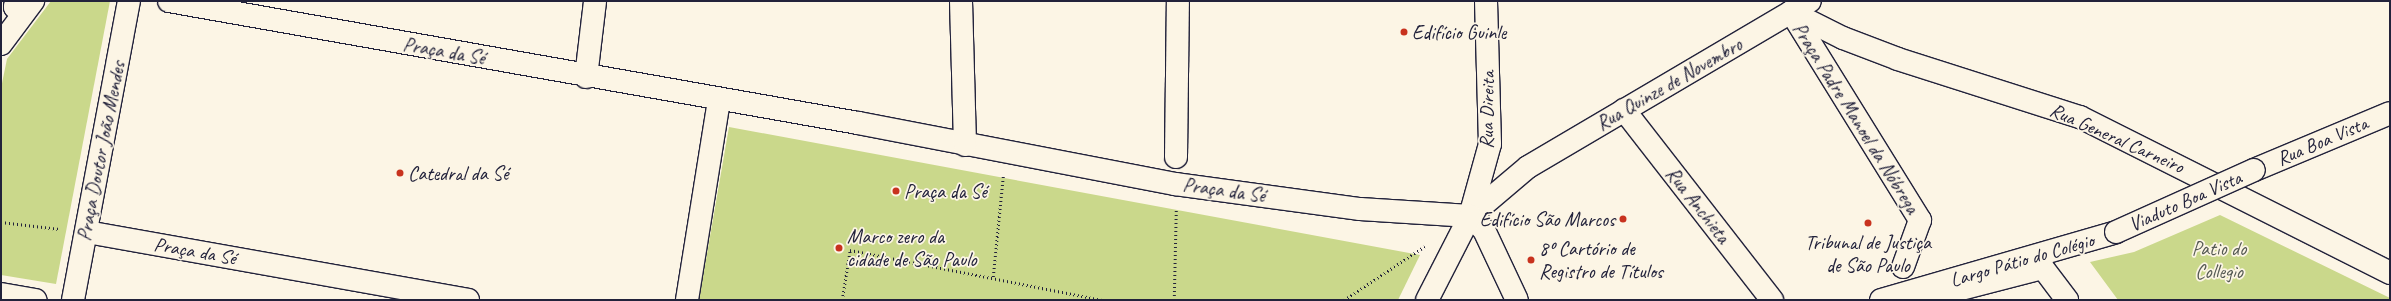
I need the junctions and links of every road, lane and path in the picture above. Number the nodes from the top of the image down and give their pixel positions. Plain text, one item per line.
1 (16, 1) edge
2 (20, 1) edge
3 (33, 1) edge
4 (129, 1) edge
5 (173, 1) edge
6 (595, 1) edge
7 (961, 1) edge
8 (1178, 1) edge
9 (1486, 1) edge
10 (1810, 1) edge
11 (1791, 12) junction
12 (1, 44) edge
13 (1898, 59) joint
14 (586, 76) junction
15 (719, 101) junction
16 (1624, 110) junction
17 (2390, 113) edge
18 (965, 145) junction
19 (1176, 157) dead end
20 (2254, 170) joint
21 (1003, 171) dead end
22 (1176, 206) dead end
23 (1470, 216) junction
24 (1, 222) edge
25 (86, 232) junction
26 (2116, 232) joint
27 (1432, 241) dead end
28 (1903, 267) dead end
29 (2390, 273) edge
30 (993, 277) junction
31 (1, 294) edge
32 (35, 300) edge
33 (74, 300) edge
34 (468, 300) edge
35 (687, 300) edge
36 (842, 300) edge
37 (1104, 300) edge
38 (1174, 300) edge
39 (1344, 300) edge
40 (1427, 300) edge
41 (1518, 300) edge
42 (1772, 300) edge
43 (1881, 300) edge
44 (1918, 300) edge
45 (2067, 300) edge

1 - 2 street
3 - 12 street
4 - 25 street, Praça Doutor João Mendes
5 - 14 street, Praça da Sé
6 - 14 street
7 - 18 street
8 - 19 street
9 - 23 street, Rua Direita
10 - 11 street, Rua Quinze de Novembro
11 - 13 street, Praça Padre Manoel da Nóbrega
11 - 16 street, Rua Quinze de Novembro
11 - 28 street, Praça Padre Manoel da Nóbrega
13 - 29 street, Rua General Carneiro
14 - 15 street, Praça da Sé
15 - 18 street, Praça da Sé
15 - 35 street
16 - 23 street, Rua Quinze de Novembro
16 - 42 street, Rua Anchieta
17 - 20 street, Rua Boa Vista
18 - 23 street, Praça da Sé
20 - 26 street, Viaduto Boa Vista, bridge
21 - 30 path
22 - 38 path
23 - 40 street
23 - 41 street
24 - 25 path
25 - 33 street, Praça Doutor João Mendes
25 - 34 street, Praça da Sé
26 - 43 street, Largo Pátio do Colégio
27 - 39 path
30 - 36 path
30 - 37 path
31 - 32 street
44 - 45 street, Largo Pátio do Colégio

